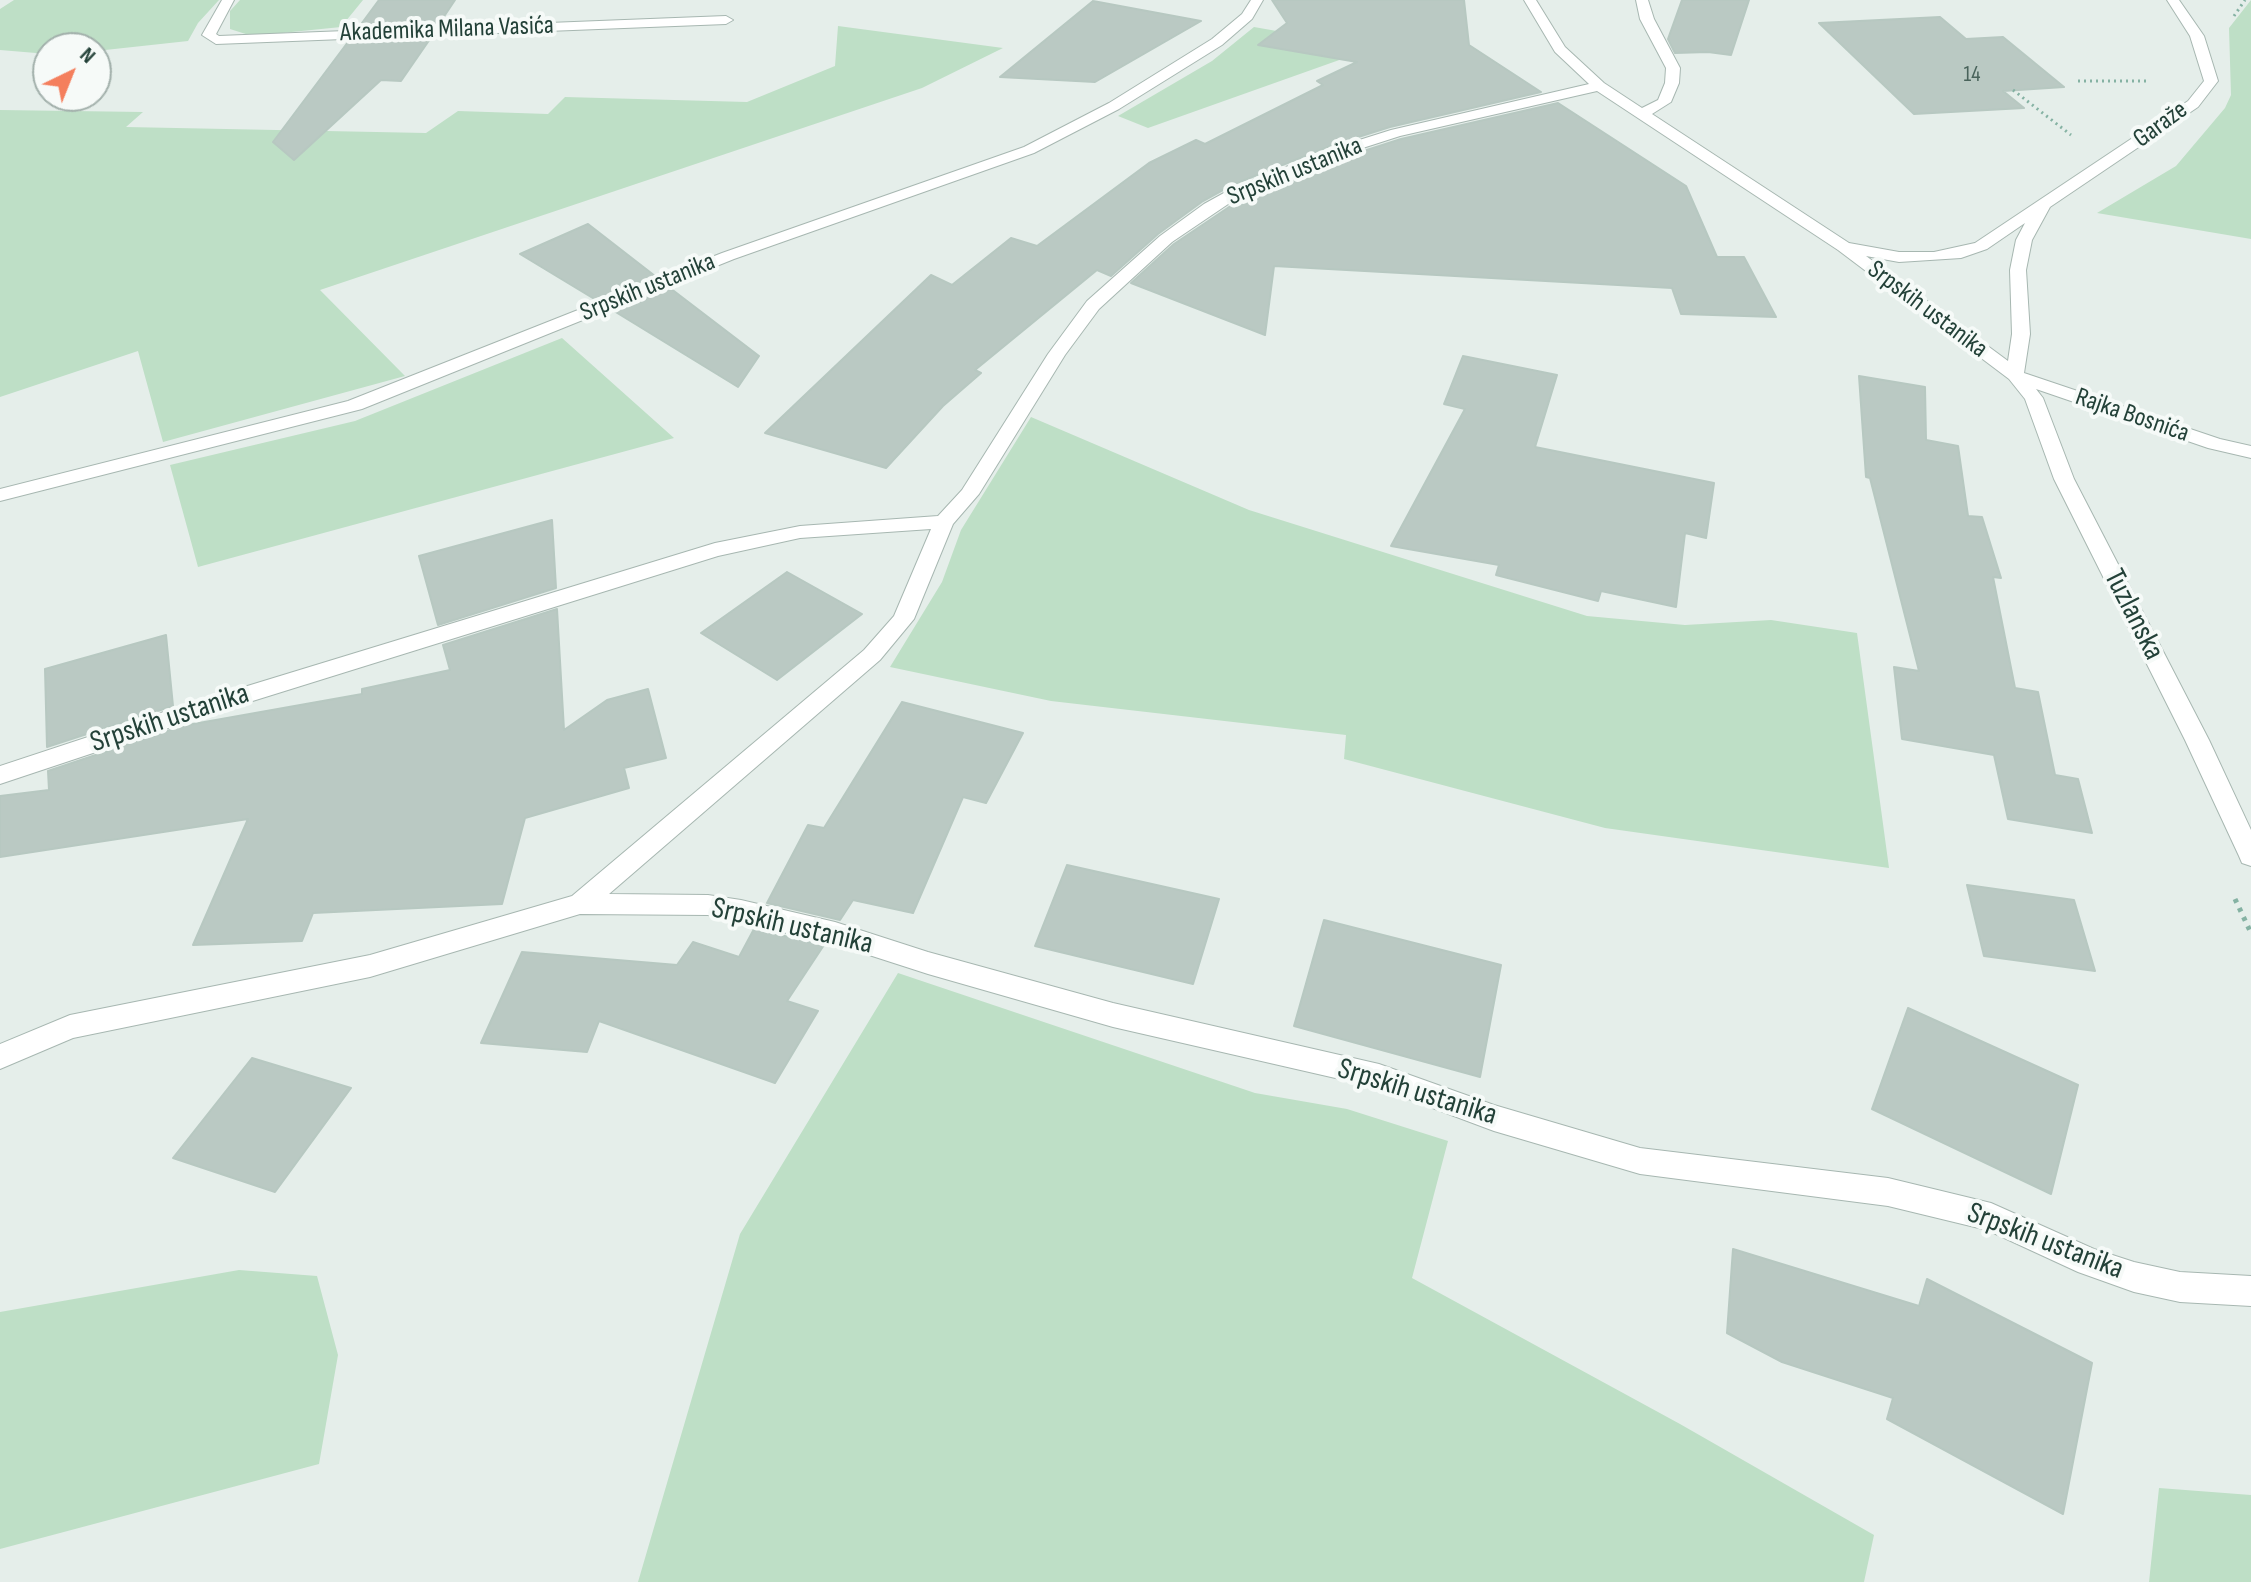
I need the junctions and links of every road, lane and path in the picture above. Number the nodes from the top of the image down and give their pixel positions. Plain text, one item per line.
1 (228, 0) edge
2 (1257, 0) edge
3 (1530, 0) edge
4 (1642, 0) edge
5 (2173, 0) edge
6 (2245, 0) edge
7 (726, 20) dead end
8 (2232, 20) dead end
9 (2078, 81) dead end
10 (2211, 81) junction
11 (1599, 86) junction
12 (2013, 90) dead end
13 (1642, 114) junction
14 (2107, 163) junction
15 (2044, 204) junction
16 (1844, 247) junction
17 (2015, 375) junction
18 (2251, 452) edge
19 (0, 495) edge
20 (944, 522) junction
21 (0, 775) edge
22 (2251, 856) edge
23 (2232, 892) dead end
24 (580, 904) junction
25 (2251, 933) edge
26 (0, 1057) edge
27 (2251, 1291) edge

1 - 7 street, Akademika Milana Vasića
2 - 19 street, Srpskih ustanika
3 - 11 street, Srpskih ustanika
4 - 13 street
5 - 10 street, Garaže
6 - 8 path
9 - 10 path
10 - 14 street, Garaže
11 - 13 street, Srpskih ustanika
11 - 20 street, Srpskih ustanika
12 - 14 path
13 - 16 street, Srpskih ustanika
14 - 15 street, Garaže
15 - 16 street, Garaže
15 - 17 street, Garaže
16 - 17 street, Srpskih ustanika
17 - 18 street, Rajka Bosnića
17 - 22 street, Tuzlanska
20 - 21 street, Srpskih ustanika
20 - 24 street, Srpskih ustanika
23 - 25 path
24 - 26 street, Srpskih ustanika
24 - 27 street, Srpskih ustanika

